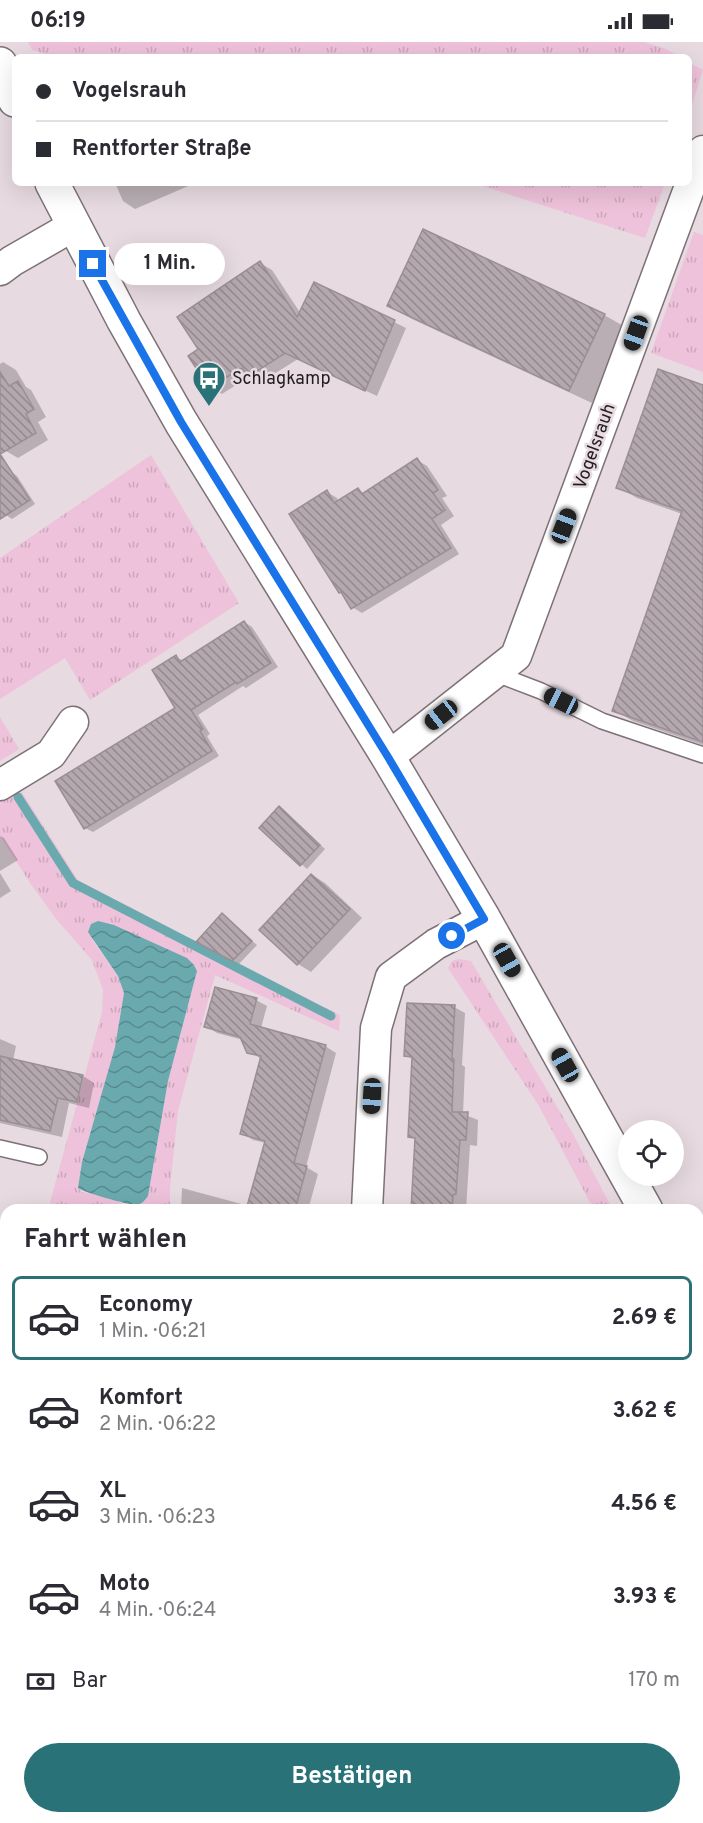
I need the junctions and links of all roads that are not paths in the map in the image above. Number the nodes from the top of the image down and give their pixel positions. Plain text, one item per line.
1 (0, 64) edge
2 (12, 93) edge
3 (703, 151) edge
4 (692, 181) edge
5 (53, 186) edge
6 (690, 186) edge
7 (73, 226) junction
8 (0, 270) edge
9 (494, 673) junction
10 (73, 722) dead end
11 (703, 755) edge
12 (388, 757) junction
13 (0, 785) edge
14 (484, 919) junction
15 (0, 1148) edge
16 (39, 1157) dead end
17 (367, 1204) edge
18 (643, 1204) edge

1 - 2 main road
3 - 4 street, Vogelsrauh
5 - 7 main road
6 - 9 street, Vogelsrauh
7 - 8 street
7 - 12 main road
9 - 11 lane
9 - 12 street, Vogelsrauh
10 - 13 street
12 - 14 main road
14 - 17 street
14 - 18 main road
15 - 16 lane

